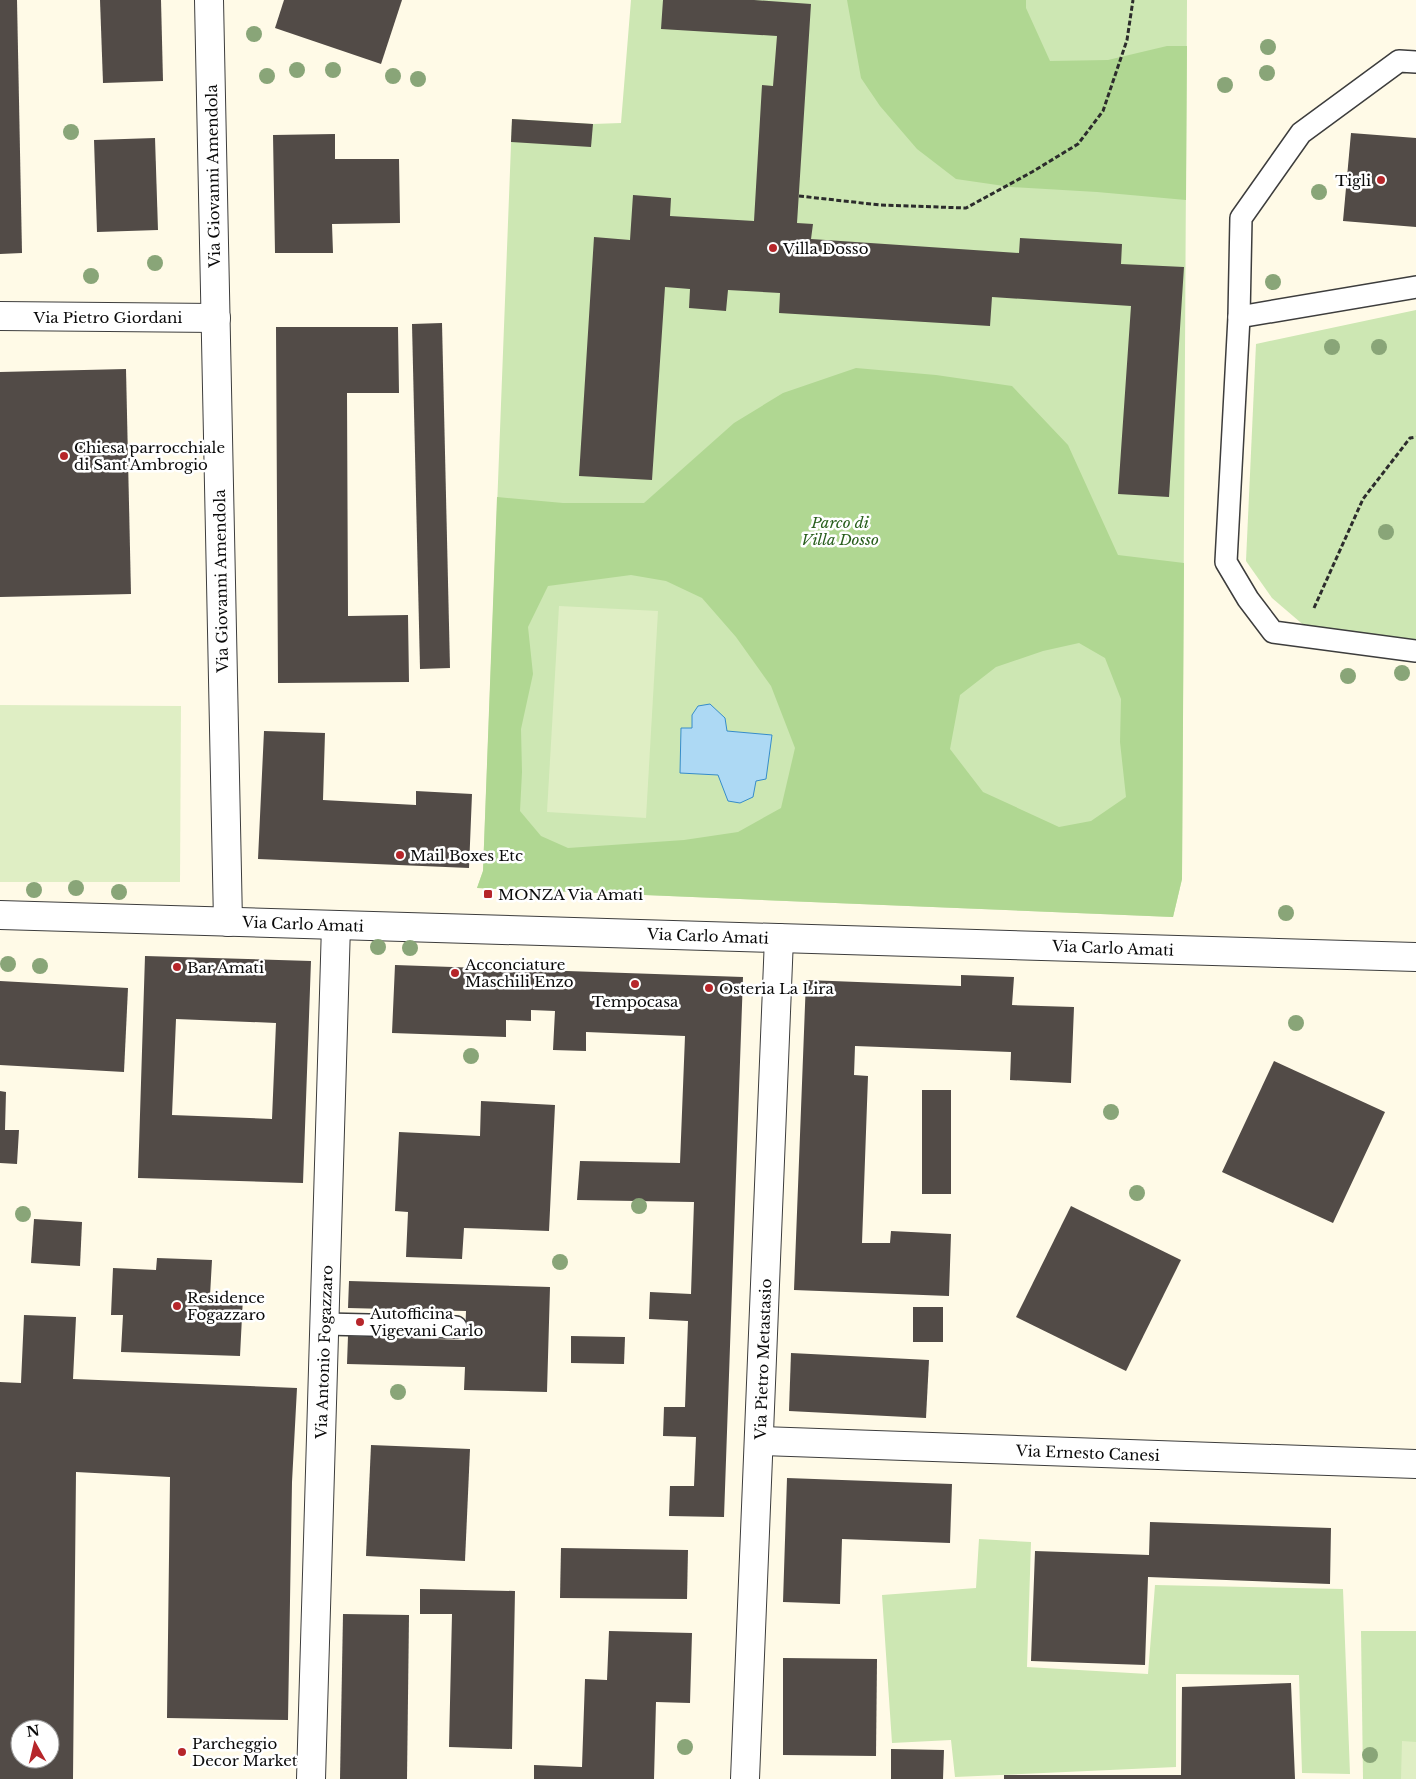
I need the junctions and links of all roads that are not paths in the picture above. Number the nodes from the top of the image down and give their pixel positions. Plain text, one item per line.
1 (209, 0) edge
2 (1416, 62) edge
3 (1416, 287) edge
4 (0, 316) edge
5 (1239, 317) junction
6 (216, 318) junction
7 (1416, 651) edge
8 (0, 914) edge
9 (228, 922) junction
10 (336, 925) junction
11 (779, 938) junction
12 (1416, 957) edge
13 (324, 1324) junction
14 (456, 1327) dead end
15 (760, 1441) junction
16 (1416, 1464) edge
17 (311, 1779) edge
18 (744, 1779) edge

1 - 6 street, Via Giovanni Amendola
2 - 5 lane
3 - 5 lane
4 - 6 street, Via Pietro Giordani
5 - 7 lane
6 - 9 street, Via Giovanni Amendola
8 - 9 street, Via Carlo Amati
9 - 10 street, Via Carlo Amati
10 - 11 street, Via Carlo Amati
10 - 13 street, Via Antonio Fogazzaro
11 - 12 street, Via Carlo Amati
11 - 15 street, Via Pietro Metastasio
13 - 14 lane
13 - 17 street, Via Antonio Fogazzaro
15 - 16 street, Via Ernesto Canesi
15 - 18 street, Via Pietro Metastasio

